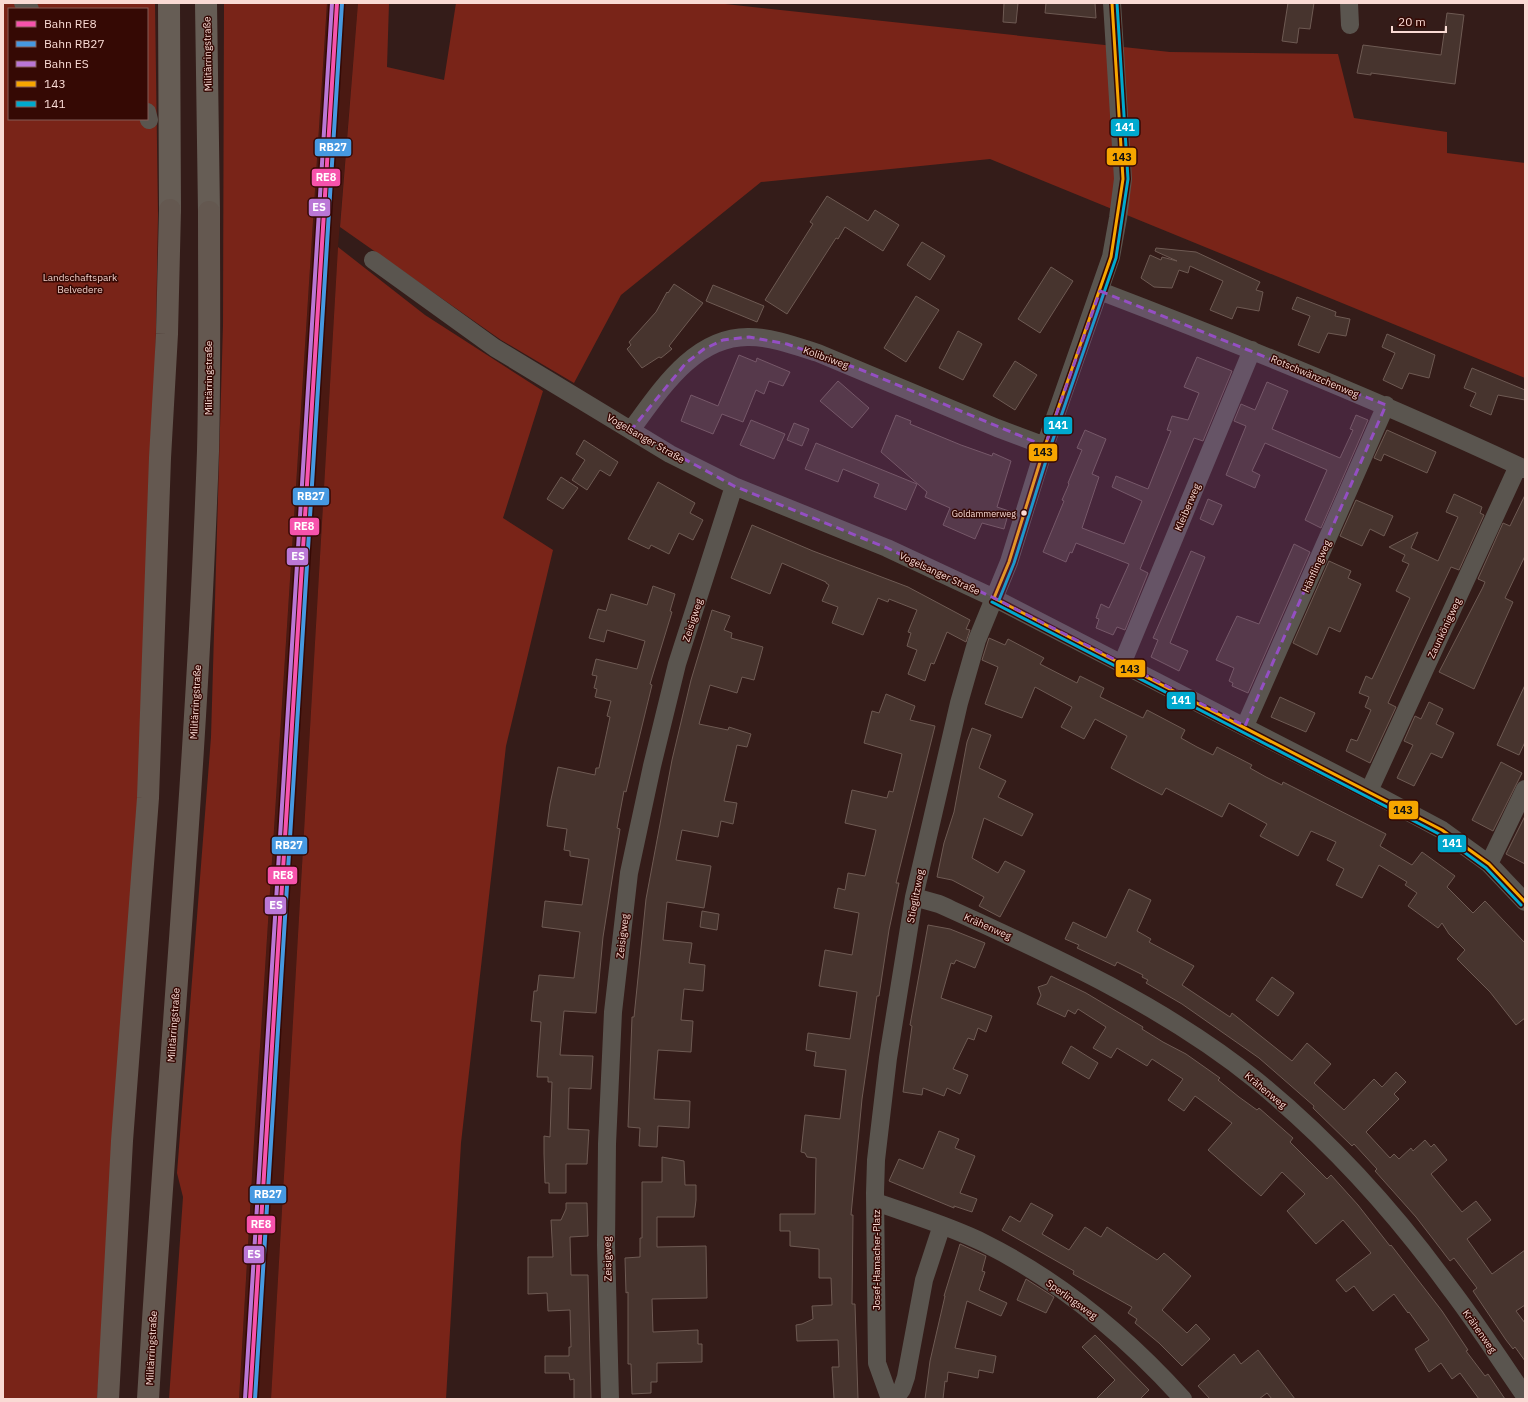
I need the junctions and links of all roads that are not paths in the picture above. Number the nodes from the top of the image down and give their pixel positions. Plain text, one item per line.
1 (169, 3) edge
2 (206, 3) edge
3 (1112, 3) edge
4 (1349, 3) edge
5 (1350, 25) dead end
6 (170, 210) joint
7 (210, 212) joint
8 (373, 260) dead end
9 (1100, 291) junction
10 (1252, 350) junction
11 (1386, 406) junction
12 (631, 430) junction
13 (1045, 446) junction
14 (1522, 467) edge
15 (734, 486) junction
16 (994, 598) junction
17 (1122, 664) junction
18 (1245, 726) junction
19 (1525, 789) edge
20 (1370, 791) junction
21 (1489, 864) junction
22 (914, 897) junction
23 (1525, 902) edge
24 (876, 1202) junction
25 (942, 1225) junction
26 (1525, 1396) edge
27 (108, 1399) edge
28 (148, 1399) edge
29 (610, 1399) edge
30 (890, 1399) edge
31 (895, 1399) edge
32 (1183, 1399) edge

1 - 6 main road
2 - 7 main road, Militärringstraße
3 - 9 street
4 - 5 street
6 - 27 highway
7 - 28 highway, Militärringstraße
8 - 12 street, Vogelsanger Straße
9 - 10 street, Rotschwänzchenweg
9 - 13 street
10 - 11 street, Rotschwänzchenweg
10 - 17 street, Kleiberweg
11 - 14 street, Rotschwänzchenweg
11 - 18 street, Hänflingweg
12 - 13 street, Kolibriweg
12 - 15 street, Vogelsanger Straße
13 - 16 street
14 - 20 street, Zaunkönigweg
15 - 16 street, Vogelsanger Straße
15 - 29 street, Zeisigweg
16 - 17 street, Vogelsanger Straße
16 - 22 street, Stieglitzweg
17 - 18 street, Vogelsanger Straße
18 - 20 street, Vogelsanger Straße
19 - 21 street
20 - 21 street, Vogelsanger Straße
21 - 23 street, Vogelsanger Straße
22 - 24 street, Stieglitzweg
22 - 26 street, Krähenweg
24 - 25 street, Josef-Hamacher-Platz
24 - 30 street, Josef-Hamacher-Platz
25 - 31 street
25 - 32 street, Sperlingsweg

